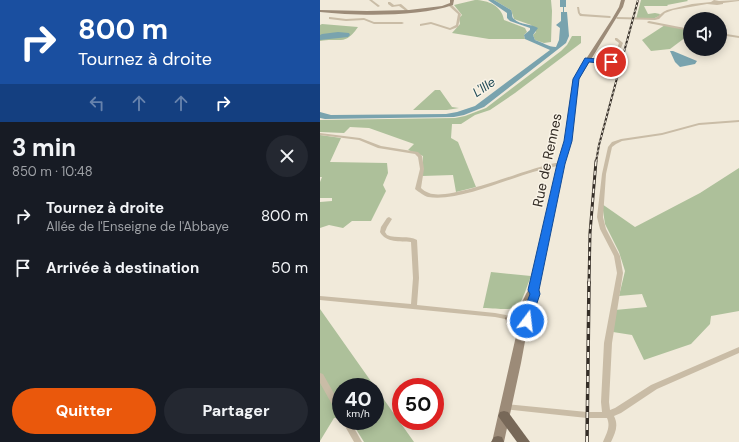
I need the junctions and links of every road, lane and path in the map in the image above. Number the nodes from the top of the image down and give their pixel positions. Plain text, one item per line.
1 (370, 0) edge
2 (452, 0) edge
3 (623, 0) edge
4 (739, 0) edge
5 (713, 1) edge
6 (389, 3) dead end
7 (450, 5) junction
8 (379, 6) dead end
9 (578, 8) dead end
10 (407, 10) junction
11 (320, 11) edge
12 (365, 12) junction
13 (330, 18) dead end
14 (614, 18) junction
15 (364, 19) junction
16 (644, 20) junction
17 (400, 21) dead end
18 (421, 25) dead end
19 (683, 28) edge
20 (727, 35) edge
21 (739, 37) edge
22 (616, 39) dead end
23 (587, 60) junction
24 (739, 120) edge
25 (320, 134) edge
26 (561, 164) junction
27 (389, 219) dead end
28 (320, 298) edge
29 (414, 307) junction
30 (517, 319) junction
31 (739, 350) edge
32 (320, 376) edge
33 (332, 397) edge
34 (505, 411) junction
35 (608, 415) junction
36 (351, 430) edge
37 (358, 442) edge
38 (497, 442) edge
39 (524, 442) edge
40 (607, 442) edge

1 - 8 street
2 - 7 main road
3 - 14 main road, Rue de Rennes
4 - 5 street
5 - 16 street
6 - 10 street
7 - 10 main road
7 - 18 street
9 - 14 street
10 - 12 main road
11 - 12 main road
12 - 15 street
13 - 15 street
14 - 16 street
14 - 23 main road, Rue de Rennes
15 - 17 street
16 - 19 street
20 - 21 street
22 - 23 street
23 - 26 main road, Rue de Rennes
24 - 35 street
25 - 26 street
26 - 30 main road, Rue de Rennes
27 - 29 street
28 - 29 street
29 - 30 street
30 - 34 main road, Rue de Rennes
31 - 35 street
32 - 33 street
34 - 35 street
34 - 38 main road, Rue de Rennes
34 - 39 main road
35 - 40 street
36 - 37 street

